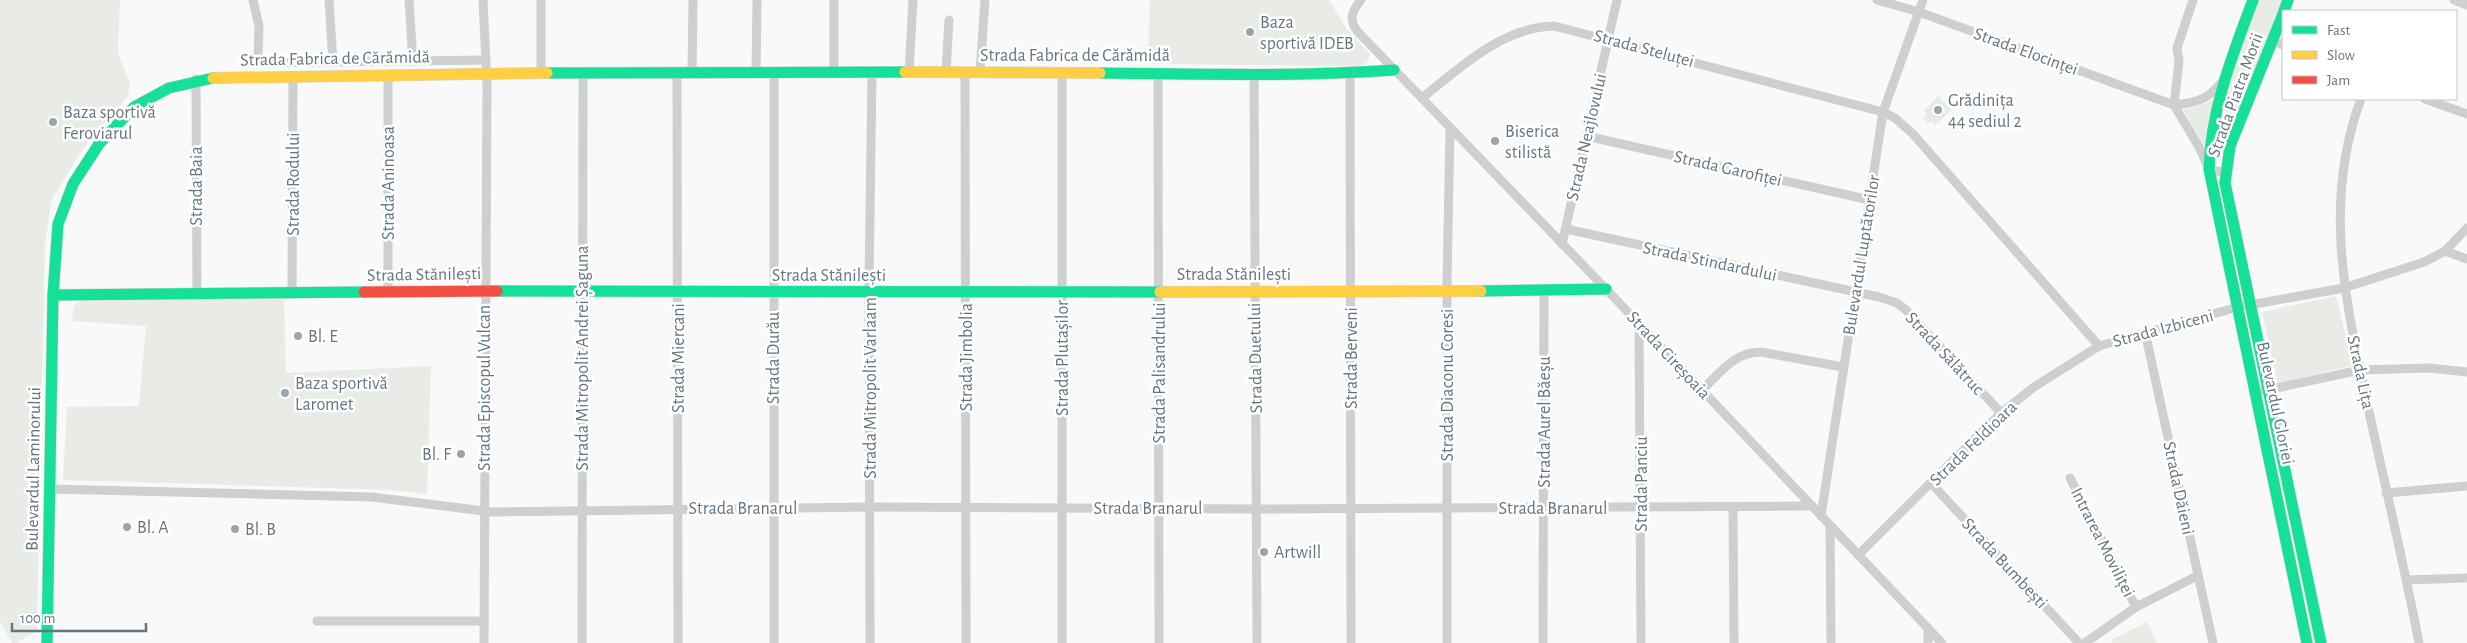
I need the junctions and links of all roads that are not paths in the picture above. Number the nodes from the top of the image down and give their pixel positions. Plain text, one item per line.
1 (253, 0) edge
2 (329, 0) edge
3 (409, 0) edge
4 (483, 0) edge
5 (541, 0) edge
6 (693, 0) edge
7 (757, 0) edge
8 (834, 0) edge
9 (913, 0) edge
10 (984, 0) edge
11 (1361, 0) edge
12 (1617, 0) edge
13 (1877, 0) edge
14 (1923, 0) edge
15 (2193, 0) edge
16 (2253, 0) edge
17 (2454, 0) edge
18 (2467, 5) edge
19 (1918, 12) junction
20 (949, 20) dead end
21 (2282, 23) edge
22 (1608, 39) junction
23 (2278, 43) edge
24 (486, 60) junction
25 (413, 61) junction
26 (333, 62) junction
27 (834, 68) junction
28 (1394, 70) junction
29 (872, 72) junction
30 (909, 72) junction
31 (946, 72) junction
32 (965, 72) junction
33 (980, 72) junction
34 (486, 73) junction
35 (541, 73) junction
36 (583, 73) junction
37 (677, 73) junction
38 (692, 73) junction
39 (756, 73) junction
40 (774, 73) junction
41 (1062, 73) junction
42 (1158, 73) junction
43 (1350, 73) junction
44 (388, 74) junction
45 (1254, 74) junction
46 (293, 76) junction
47 (196, 79) junction
48 (2222, 81) junction
49 (1422, 98) junction
50 (2361, 100) edge
51 (2428, 100) edge
52 (2174, 105) junction
53 (1883, 112) junction
54 (2467, 114) edge
55 (1450, 128) junction
56 (1586, 136) junction
57 (2209, 169) junction
58 (2225, 173) junction
59 (1870, 200) junction
60 (2467, 228) edge
61 (1566, 229) junction
62 (1562, 244) junction
63 (2445, 251) junction
64 (2467, 259) edge
65 (2344, 288) junction
66 (1606, 289) junction
67 (1544, 290) junction
68 (484, 291) junction
69 (581, 291) junction
70 (678, 291) junction
71 (388, 292) junction
72 (774, 292) junction
73 (870, 292) junction
74 (966, 292) junction
75 (1062, 292) junction
76 (1158, 292) junction
77 (1254, 292) junction
78 (1351, 292) junction
79 (1447, 292) junction
80 (1855, 292) junction
81 (292, 293) junction
82 (197, 294) junction
83 (53, 295) junction
84 (2250, 305) junction
85 (2238, 307) junction
86 (1639, 324) junction
87 (2145, 332) junction
88 (2099, 346) junction
89 (1843, 366) junction
90 (2360, 370) junction
91 (2467, 372) edge
92 (1702, 390) junction
93 (2261, 391) junction
94 (2002, 413) junction
95 (2070, 478) dead end
96 (1931, 484) junction
97 (2467, 486) edge
98 (50, 489) junction
99 (2386, 493) junction
100 (1812, 506) junction
101 (870, 507) junction
102 (966, 507) junction
103 (1733, 507) junction
104 (678, 508) junction
105 (773, 508) junction
106 (1062, 508) junction
107 (1159, 508) junction
108 (1351, 508) junction
109 (1447, 508) junction
110 (1544, 508) junction
111 (1641, 508) junction
112 (582, 509) junction
113 (1257, 509) junction
114 (483, 512) junction
115 (1821, 516) junction
116 (1830, 526) junction
117 (1858, 554) junction
118 (2197, 576) junction
119 (2467, 578) edge
120 (2408, 580) junction
121 (2136, 607) junction
122 (317, 621) dead end
123 (484, 621) junction
124 (1928, 629) junction
125 (47, 643) edge
126 (484, 643) edge
127 (582, 643) edge
128 (678, 643) edge
129 (774, 643) edge
130 (870, 643) edge
131 (966, 643) edge
132 (1062, 643) edge
133 (1159, 643) edge
134 (1256, 643) edge
135 (1351, 643) edge
136 (1447, 643) edge
137 (1543, 643) edge
138 (1641, 643) edge
139 (1734, 643) edge
140 (1831, 643) edge
141 (1928, 643) edge
142 (1942, 643) edge
143 (2079, 643) edge
144 (2085, 643) edge
145 (2213, 643) edge
146 (2307, 643) edge
147 (2321, 643) edge
148 (2420, 643) edge

1 - 26 street, Strada Fabrica de Cărămidă
2 - 26 street
3 - 25 street
4 - 24 street, Strada Episcopul Vulcan
5 - 35 street
6 - 38 street
7 - 39 street
8 - 27 street
9 - 30 street
10 - 33 street
11 - 28 street
12 - 22 street, Strada Neajlovului
13 - 19 street, Strada Elocinței
14 - 19 street, Bulevardul Luptătorilor
15 - 52 street
16 - 48 street, Strada Piatra Morii
17 - 18 street
19 - 52 street, Strada Elocinței
19 - 53 street, Bulevardul Luptătorilor
20 - 31 street
21 - 23 street, Strada Piatra Morii
22 - 49 street, Strada Steluței
22 - 53 street, Strada Steluței
22 - 56 street, Strada Neajlovului
23 - 58 street, Strada Piatra Morii
24 - 25 street, Strada Fabrica de Cărămidă
24 - 34 street, Strada Episcopul Vulcan
25 - 26 street, Strada Fabrica de Cărămidă
27 - 29 street, Strada Fabrica de Cărămidă
27 - 40 street, Strada Fabrica de Cărămidă
28 - 43 street, Strada Fabrica de Cărămidă
28 - 49 street, Strada Cireșoaia
29 - 30 street, Strada Fabrica de Cărămidă
29 - 73 street, Strada Mitropolit Varlaam
30 - 31 street, Strada Fabrica de Cărămidă
31 - 32 street, Strada Fabrica de Cărămidă
32 - 33 street, Strada Fabrica de Cărămidă
32 - 74 street, Strada Jimbolia
33 - 41 street, Strada Fabrica de Cărămidă
34 - 35 street, Strada Fabrica de Cărămidă
34 - 44 street, Strada Fabrica de Cărămidă
34 - 68 street, Strada Episcopul Vulcan
35 - 36 street, Strada Fabrica de Cărămidă
36 - 37 street, Strada Fabrica de Cărămidă
36 - 69 street, Strada Mitropolit Andrei Șaguna
37 - 38 street, Strada Fabrica de Cărămidă
37 - 70 street, Strada Miercani
38 - 39 street, Strada Fabrica de Cărămidă
39 - 40 street, Strada Fabrica de Cărămidă
40 - 72 street, Strada Durău
41 - 42 street, Strada Fabrica de Cărămidă
41 - 75 street, Strada Plutașilor
42 - 45 street, Strada Fabrica de Cărămidă
42 - 76 street, Strada Palisandrului
43 - 45 street, Strada Fabrica de Cărămidă
43 - 78 street, Strada Berveni
44 - 46 street, Strada Fabrica de Cărămidă
44 - 71 street, Strada Aninoasa
45 - 77 street, Strada Duetului
46 - 47 street, Strada Fabrica de Cărămidă
46 - 81 street, Strada Rodului
47 - 82 street, Strada Baia
47 - 83 street, Strada Fabrica de Cărămidă
48 - 52 street
48 - 57 street, Strada Piatra Morii
49 - 55 street, Strada Cireșoaia
50 - 65 street, Strada Lița
51 - 54 street
52 - 57 street, Strada Piatra Morii
53 - 59 street, Bulevardul Luptătorilor
53 - 88 street, Strada Izbiceni
55 - 62 street, Strada Cireșoaia
55 - 79 street, Strada Diaconu Coresi
56 - 59 street, Strada Garofiței
56 - 61 street, Strada Neajlovului
57 - 58 street, Strada Piatra Morii
57 - 85 street, Bulevardul Gloriei
58 - 84 street, Bulevardul Gloriei
59 - 80 street, Bulevardul Luptătorilor
60 - 63 street, Strada Izbiceni
61 - 62 street, Strada Neajlovului
61 - 80 street, Strada Stindardului
62 - 66 street, Strada Cireșoaia
63 - 64 street
63 - 65 street, Strada Izbiceni
65 - 84 street, Strada Izbiceni
65 - 90 street, Strada Lița
66 - 67 street, Strada Stănilești
66 - 86 street, Strada Cireșoaia
67 - 79 street, Strada Stănilești
67 - 110 street, Strada Aurel Băeșu
68 - 69 street, Strada Stănilești
68 - 71 street, Strada Stănilești
68 - 114 street, Strada Episcopul Vulcan
69 - 70 street, Strada Stănilești
69 - 112 street, Strada Mitropolit Andrei Șaguna
70 - 72 street, Strada Stănilești
70 - 104 street, Strada Miercani
71 - 81 street, Strada Stănilești
72 - 73 street, Strada Stănilești
72 - 105 street, Strada Durău
73 - 74 street, Strada Stănilești
73 - 101 street, Strada Mitropolit Varlaam
74 - 75 street, Strada Stănilești
74 - 102 street, Strada Jimbolia
75 - 76 street, Strada Stănilești
75 - 106 street, Strada Plutașilor
76 - 77 street, Strada Stănilești
76 - 107 street, Strada Palisandrului
77 - 78 street, Strada Stănilești
77 - 113 street, Strada Duetului
78 - 79 street, Strada Stănilești
78 - 108 street, Strada Berveni
79 - 109 street, Strada Diaconu Coresi
80 - 89 street, Bulevardul Luptătorilor
80 - 94 street, Strada Sălătruc
81 - 82 street, Strada Stănilești
82 - 83 street, Strada Stănilești
83 - 98 street, Bulevardul Laminorului
84 - 85 street, Strada Izbiceni
84 - 93 street, Bulevardul Gloriei
85 - 87 street, Strada Izbiceni
85 - 93 street, Bulevardul Gloriei
86 - 92 street, Strada Cireșoaia
86 - 111 street, Strada Panciu
87 - 88 street, Strada Izbiceni
87 - 118 street, Strada Dăieni
88 - 94 street, Strada Feldioara
89 - 92 street
89 - 115 street, Bulevardul Luptătorilor
90 - 91 street
90 - 93 street
90 - 99 street, Strada Lița
92 - 100 street, Strada Cireșoaia
93 - 146 street, Bulevardul Gloriei
93 - 147 street, Bulevardul Gloriei
94 - 96 street, Strada Feldioara
95 - 121 street, Intrarea Moviliței
96 - 117 street, Strada Feldioara
96 - 143 street, Strada Bumbești
97 - 99 street
98 - 114 street, Strada Branarul
98 - 125 street, Bulevardul Laminorului
99 - 120 street, Strada Lița
100 - 103 street, Strada Branarul
100 - 115 street, Strada Cireșoaia
101 - 102 street, Strada Branarul
101 - 105 street, Strada Branarul
101 - 130 street, Strada Mitropolit Varlaam
102 - 106 street, Strada Branarul
102 - 131 street, Strada Jimbolia
103 - 111 street, Strada Branarul
103 - 139 street
104 - 105 street, Strada Branarul
104 - 112 street, Strada Branarul
104 - 128 street, Strada Miercani
105 - 129 street, Strada Durău
106 - 107 street, Strada Branarul
106 - 132 street, Strada Plutașilor
107 - 113 street, Strada Branarul
107 - 133 street, Strada Palisandrului
108 - 109 street, Strada Branarul
108 - 113 street, Strada Branarul
108 - 135 street, Strada Berveni
109 - 110 street, Strada Branarul
109 - 136 street, Strada Diaconu Coresi
110 - 111 street, Strada Branarul
110 - 137 street, Strada Aurel Băeșu
111 - 138 street, Strada Panciu
112 - 114 street, Strada Branarul
112 - 127 street, Strada Mitropolit Andrei Șaguna
113 - 134 street, Strada Duetului
114 - 123 street, Strada Episcopul Vulcan
115 - 116 street, Strada Cireșoaia
116 - 117 street, Strada Cireșoaia
116 - 140 street
117 - 124 street, Strada Cireșoaia
118 - 121 street
118 - 145 street, Strada Dăieni
119 - 120 street
120 - 148 street, Strada Lița
121 - 144 street
122 - 123 street
123 - 126 street, Strada Episcopul Vulcan
124 - 141 street
124 - 142 street, Strada Cireșoaia

